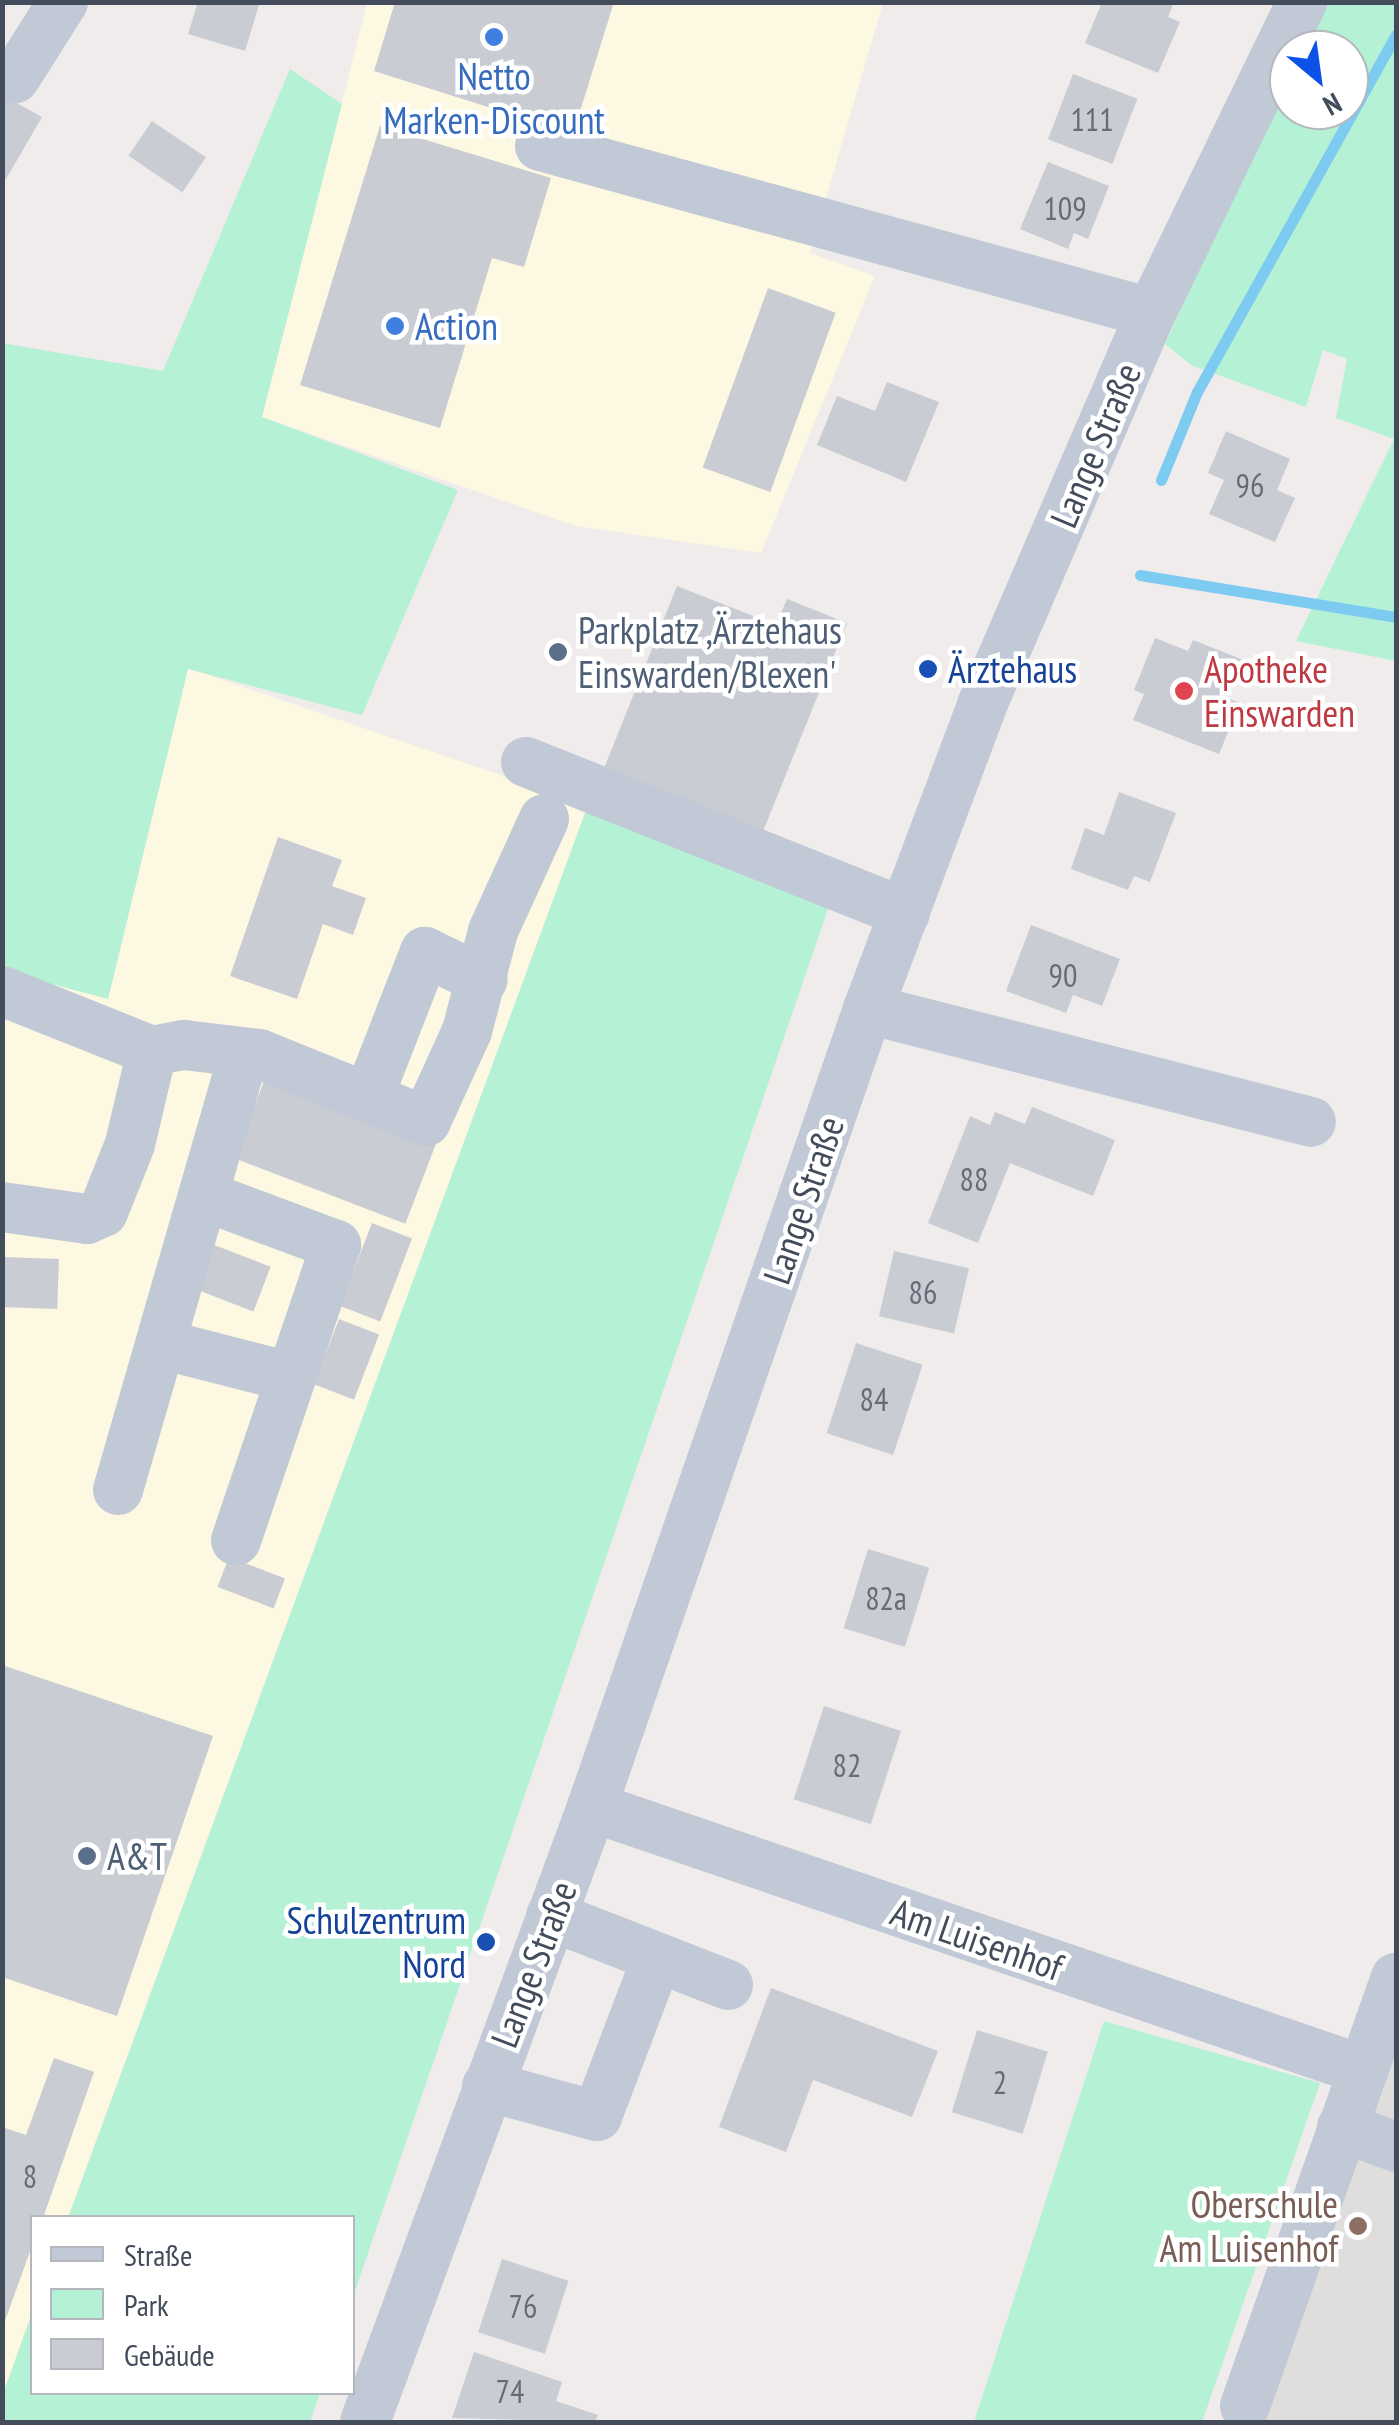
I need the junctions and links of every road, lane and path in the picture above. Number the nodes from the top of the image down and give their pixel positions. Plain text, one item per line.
1 (63, 2) edge
2 (1302, 2) edge
3 (16, 78) dead end
4 (540, 146) dead end
5 (1152, 313) junction
6 (526, 762) dead end
7 (544, 819) dead end
8 (905, 913) junction
9 (484, 980) junction
10 (2, 991) edge
11 (868, 1009) junction
12 (152, 1051) junction
13 (244, 1052) junction
14 (368, 1098) junction
15 (1311, 1122) dead end
16 (207, 1197) junction
17 (2, 1207) edge
18 (164, 1345) junction
19 (291, 1377) junction
20 (118, 1490) dead end
21 (236, 1541) dead end
22 (592, 1807) junction
23 (551, 1916) junction
24 (657, 1958) junction
25 (1396, 1978) edge
26 (728, 1986) dead end
27 (1362, 2070) junction
28 (487, 2086) junction
29 (1342, 2127) junction
30 (1396, 2147) edge
31 (1245, 2406) dead end
32 (365, 2422) edge

1 - 3 street
2 - 5 street, Lange Straße
4 - 5 street
5 - 8 street, Lange Straße
6 - 8 street
7 - 9 street
8 - 11 street, Lange Straße
9 - 14 street
9 - 14 street
10 - 12 street
11 - 15 street
11 - 22 street, Lange Straße
12 - 13 street
12 - 17 street
13 - 14 street
13 - 16 street
16 - 18 street
16 - 19 street
18 - 19 street
18 - 20 street
19 - 21 street
22 - 23 street, Lange Straße
22 - 27 street, Am Luisenhof
23 - 24 street
23 - 28 street, Lange Straße
24 - 26 street
24 - 28 street
25 - 27 street
27 - 29 street
28 - 32 street, Lange Straße
29 - 30 street
29 - 31 street

